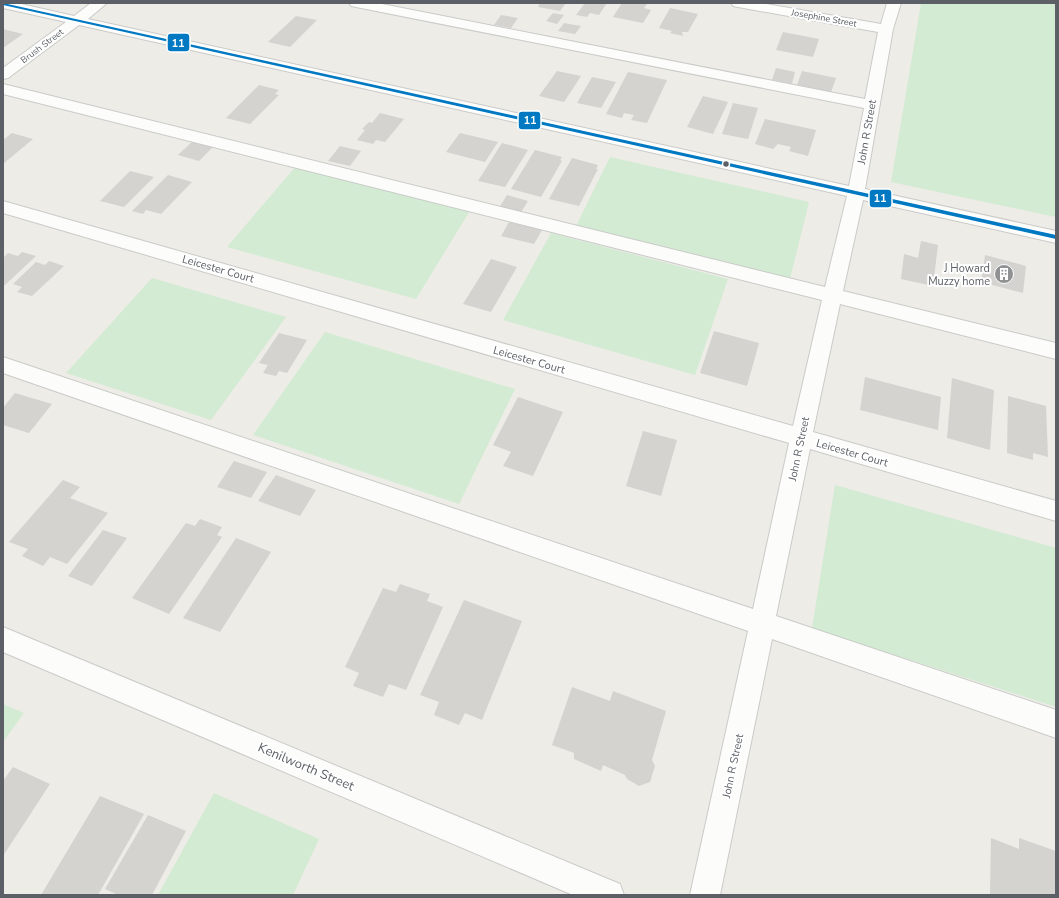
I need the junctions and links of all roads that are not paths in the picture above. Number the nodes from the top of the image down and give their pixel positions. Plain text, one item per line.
1 (100, 3) edge
2 (356, 3) edge
3 (738, 3) edge
4 (894, 3) edge
5 (3, 4) edge
6 (77, 20) junction
7 (886, 29) junction
8 (3, 75) edge
9 (3, 89) edge
10 (871, 106) junction
11 (856, 193) junction
12 (3, 207) edge
13 (1056, 237) edge
14 (834, 295) junction
15 (1056, 351) edge
16 (3, 365) edge
17 (801, 438) junction
18 (1056, 511) edge
19 (762, 625) junction
20 (3, 639) edge
21 (1056, 724) edge
22 (609, 895) edge
23 (706, 895) edge

1 - 6 street, Brush Street
2 - 10 street
3 - 7 street, Josephine Street
4 - 7 street, John R Street
5 - 6 street
6 - 8 street, Brush Street
6 - 11 street
7 - 10 street, John R Street
9 - 14 street
10 - 11 street, John R Street
11 - 13 street
11 - 14 street, John R Street
12 - 17 street, Leicester Court
14 - 15 street
14 - 17 street, John R Street
16 - 19 street
17 - 18 street, Leicester Court
17 - 19 street, John R Street
19 - 21 street
19 - 23 street, John R Street
20 - 22 street, Kenilworth Street

